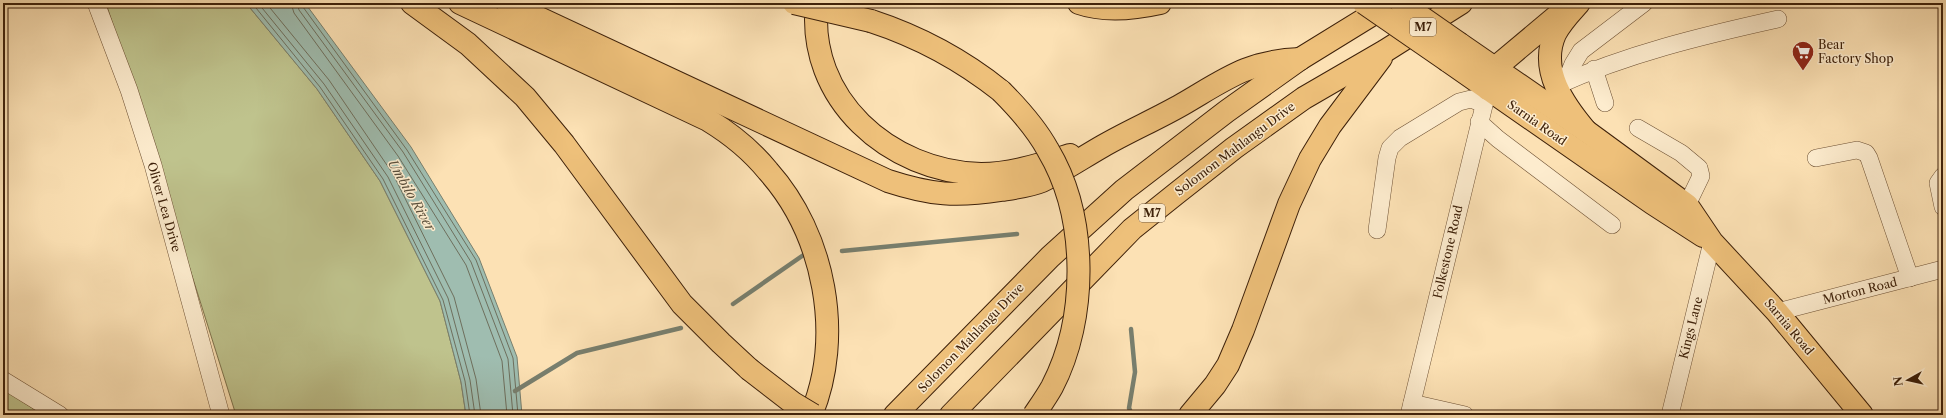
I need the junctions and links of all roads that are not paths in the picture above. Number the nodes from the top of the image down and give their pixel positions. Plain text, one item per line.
1 (96, 3) edge
2 (412, 3) edge
3 (460, 3) edge
4 (507, 3) edge
5 (794, 3) edge
6 (817, 3) edge
7 (1079, 3) edge
8 (1160, 3) edge
9 (1364, 3) edge
10 (1391, 3) edge
11 (1401, 3) edge
12 (1461, 3) edge
13 (1573, 3) edge
14 (1579, 3) edge
15 (1644, 3) edge
16 (1778, 19) dead end
17 (1385, 51) junction
18 (1454, 53) junction
19 (1300, 59) junction
20 (1495, 68) junction
21 (1594, 69) junction
22 (1561, 83) junction
23 (1486, 97) junction
24 (1605, 103) dead end
25 (1479, 122) junction
26 (1638, 128) dead end
27 (1586, 131) junction
28 (1104, 145) junction
29 (1816, 158) dead end
30 (1943, 176) edge
31 (1687, 205) junction
32 (1943, 207) edge
33 (1612, 225) dead end
34 (1377, 230) dead end
35 (1712, 242) junction
36 (1943, 269) edge
37 (1910, 278) junction
38 (1777, 312) junction
39 (3, 380) edge
40 (1410, 409) edge
41 (60, 415) edge
42 (222, 415) edge
43 (812, 415) edge
44 (895, 415) edge
45 (951, 415) edge
46 (1034, 415) edge
47 (1190, 415) edge
48 (1464, 415) edge
49 (1670, 415) edge
50 (1862, 415) edge

1 - 42 street, Oliver Lea Drive
2 - 43 main road, bridge
3 - 43 main road
4 - 28 main road
5 - 46 main road, bridge
6 - 28 main road
7 - 8 main road
9 - 18 main road, Sarnia Road, bridge
10 - 19 main road, Solomon Mahlangu Drive
11 - 18 main road, Sarnia Road, bridge
12 - 17 main road, Solomon Mahlangu Drive / M7
13 - 20 main road
14 - 22 main road
15 - 22 street
16 - 21 street
17 - 45 main road, Solomon Mahlangu Drive / M7
17 - 47 main road
18 - 20 main road, Sarnia Road
18 - 23 main road, Sarnia Road
19 - 28 main road
19 - 44 main road, Solomon Mahlangu Drive
20 - 23 main road
20 - 27 main road, Sarnia Road
21 - 22 street
21 - 24 street
22 - 27 main road
23 - 25 street, Folkestone Road
23 - 34 street
23 - 35 main road, Sarnia Road
25 - 33 street
25 - 40 street, Folkestone Road
26 - 31 street
27 - 31 main road, Sarnia Road
29 - 37 street
30 - 32 street
31 - 35 main road, Sarnia Road
35 - 38 main road, Sarnia Road
35 - 49 street, Kings Lane
36 - 37 street, Morton Road
37 - 38 street, Morton Road
38 - 50 main road, Sarnia Road
39 - 41 street
40 - 48 street

